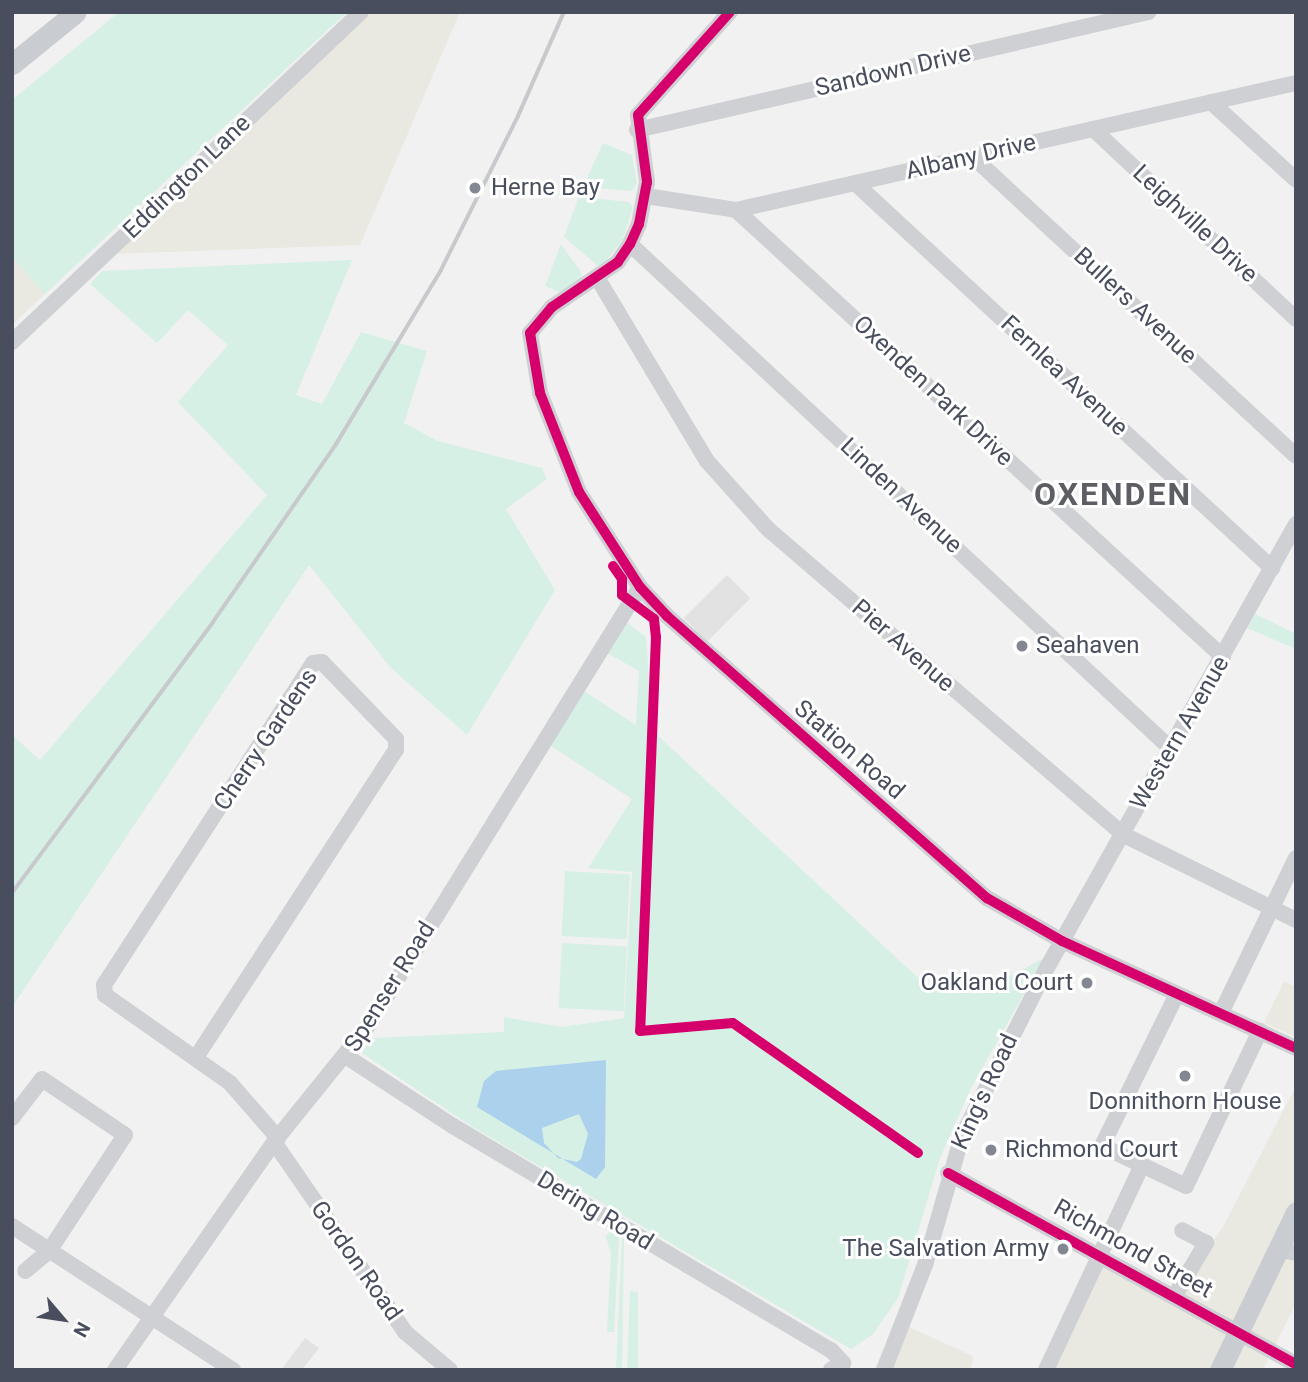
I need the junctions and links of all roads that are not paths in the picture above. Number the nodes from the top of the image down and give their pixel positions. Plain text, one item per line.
1 (76, 12) edge
2 (361, 12) edge
3 (730, 12) edge
4 (1149, 12) edge
5 (12, 64) edge
6 (1296, 83) edge
7 (1211, 102) junction
8 (1093, 129) junction
9 (637, 130) junction
10 (973, 157) junction
11 (1296, 180) edge
12 (855, 183) junction
13 (646, 196) junction
14 (736, 210) junction
15 (630, 244) junction
16 (598, 279) junction
17 (1296, 319) edge
18 (12, 342) edge
19 (1296, 456) edge
20 (1296, 524) edge
21 (1272, 568) junction
22 (640, 587) junction
23 (1223, 657) junction
24 (1171, 749) junction
25 (1122, 834) junction
26 (1296, 858) edge
27 (1271, 909) junction
28 (1296, 920) edge
29 (1062, 941) junction
30 (1177, 994) junction
31 (1221, 1013) junction
32 (1260, 1031) junction
33 (1296, 1048) edge
34 (197, 1056) junction
35 (347, 1057) junction
36 (12, 1118) edge
37 (276, 1140) junction
38 (1142, 1165) junction
39 (948, 1173) junction
40 (1296, 1212) edge
41 (12, 1226) edge
42 (1182, 1230) dead end
43 (49, 1251) junction
44 (1286, 1251) edge
45 (1100, 1254) junction
46 (25, 1271) dead end
47 (1175, 1295) junction
48 (154, 1320) junction
49 (1238, 1331) junction
50 (1296, 1364) edge
51 (837, 1366) edge
52 (115, 1370) edge
53 (233, 1370) edge
54 (450, 1370) edge
55 (884, 1370) edge
56 (1046, 1370) edge
57 (1220, 1370) edge

1 - 5 main road
2 - 18 street, Eddington Lane
3 - 9 street
4 - 9 street, Sandown Drive
6 - 7 street, Albany Drive
7 - 8 street, Albany Drive
7 - 11 street
8 - 10 street, Albany Drive
8 - 17 street, Leighville Drive
9 - 13 street
10 - 12 street, Albany Drive
10 - 19 street, Bullers Avenue
12 - 14 street, Albany Drive
12 - 21 street, Fernlea Avenue
13 - 14 street, Albany Drive
13 - 15 street
14 - 23 street, Oxenden Park Drive
15 - 16 street
15 - 24 street, Linden Avenue
16 - 22 street, Station Road
16 - 25 street, Pier Avenue
20 - 21 street, Western Avenue
21 - 23 street, Western Avenue
22 - 29 street, Station Road
22 - 35 street, Spenser Road
23 - 24 street, Western Avenue
24 - 25 street, Western Avenue
25 - 27 street, Pier Avenue
25 - 29 street, Western Avenue
26 - 27 street
27 - 28 street, Pier Avenue
27 - 31 street
29 - 30 street, Station Road
29 - 39 street, King's Road
30 - 31 street, Station Road
30 - 38 street
31 - 32 street, Station Road
32 - 33 street, Station Road
32 - 38 street
34 - 34 street, Cherry Gardens
34 - 37 street, Cherry Gardens
35 - 37 street, Spenser Road
35 - 51 street, Dering Road
36 - 43 street
37 - 48 street, Spenser Road
37 - 54 street, Gordon Road
38 - 45 street
39 - 45 street, Richmond Street
39 - 55 street, King's Road
40 - 44 main road
41 - 43 street
42 - 47 street
43 - 46 street
43 - 48 street
44 - 49 main road
45 - 47 street, Richmond Street
45 - 56 street
47 - 49 street, Richmond Street
48 - 52 street, Spenser Road
48 - 53 street
49 - 50 street, Richmond Street
49 - 57 main road

